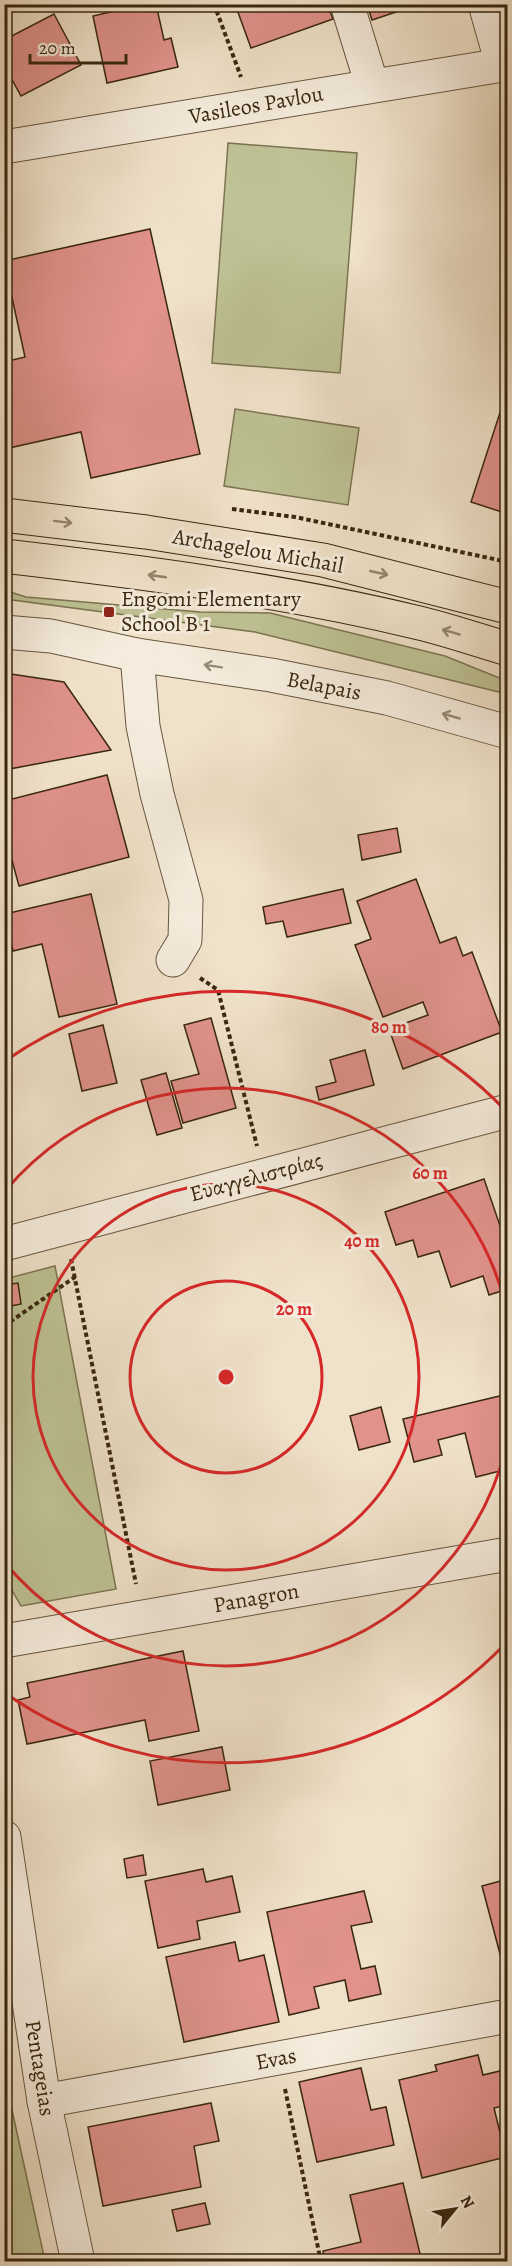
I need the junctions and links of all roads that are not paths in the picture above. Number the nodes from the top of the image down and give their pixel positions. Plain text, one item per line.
1 (347, 4) edge
2 (485, 4) edge
3 (505, 64) edge
4 (372, 85) junction
5 (4, 147) edge
6 (4, 515) edge
7 (4, 556) edge
8 (507, 607) edge
9 (4, 632) edge
10 (507, 649) edge
11 (137, 655) junction
12 (507, 732) edge
13 (173, 960) road end
14 (507, 1111) edge
15 (4, 1244) edge
16 (507, 1554) edge
17 (4, 1641) edge
18 (4, 1837) edge
19 (507, 2016) edge
20 (44, 2101) junction
21 (78, 2262) edge

1 - 4 street
2 - 3 street
3 - 4 street, Vasileos Pavlou
4 - 5 street, Vasileos Pavlou
6 -> 8 main road, Archagelou Michail
10 -> 7 main road, Archagelou Michail
9 - 11 street, Belapais
12 -> 11 street, Belapais
11 - 13 street
14 - 15 street, Ευαγγελιστρίας
16 - 17 street, Panagron
18 - 20 street, Pentageias
19 - 20 street, Evas
20 - 21 street, Pentageias

